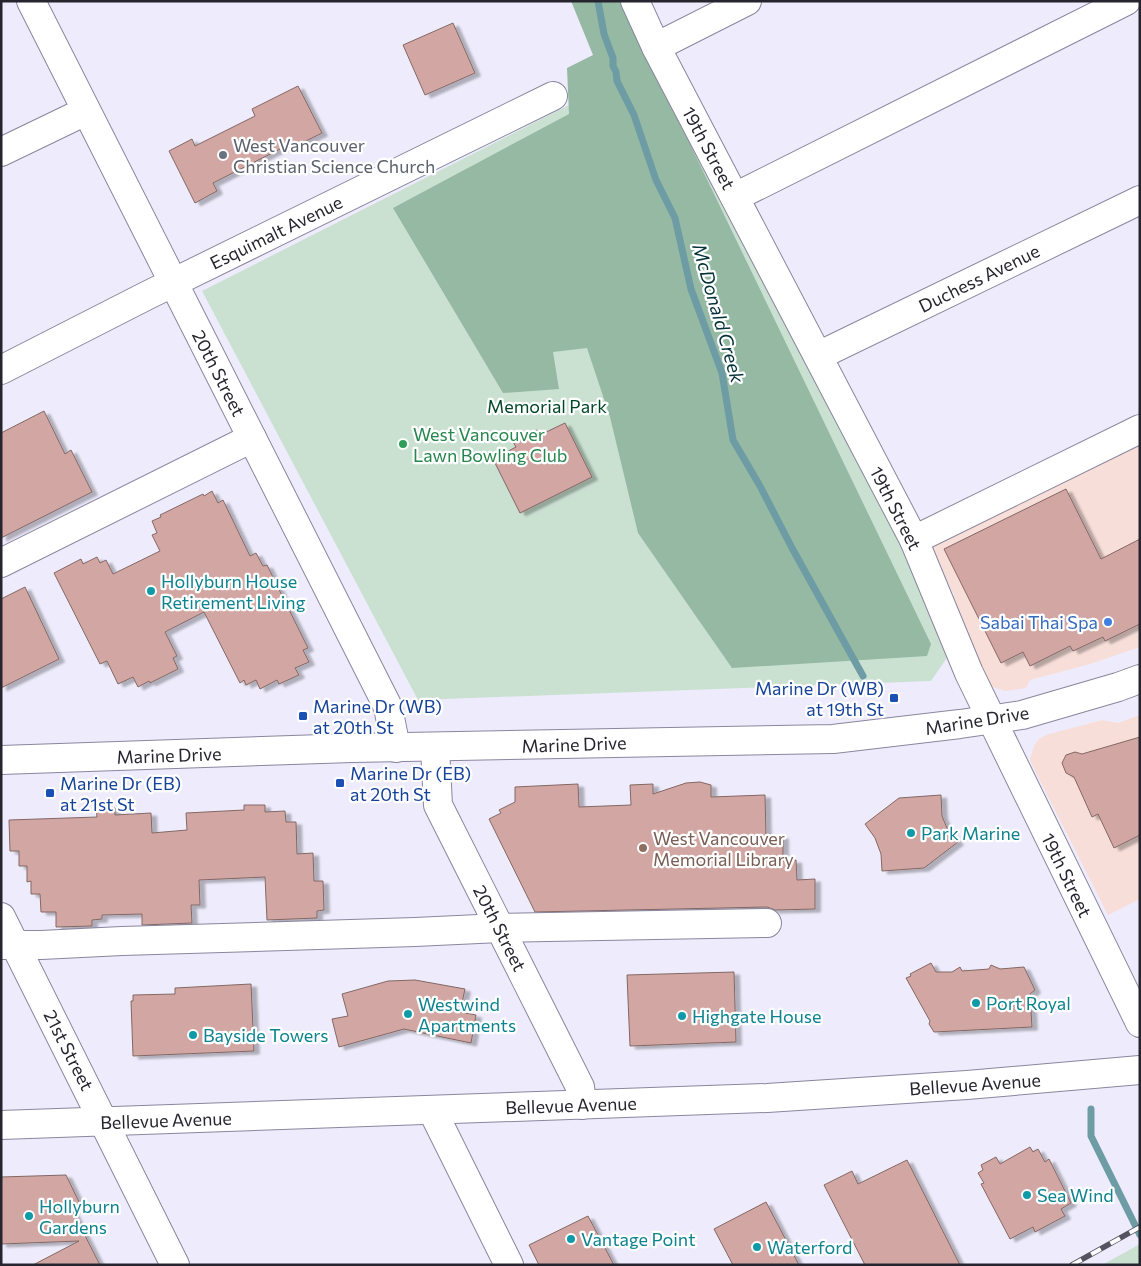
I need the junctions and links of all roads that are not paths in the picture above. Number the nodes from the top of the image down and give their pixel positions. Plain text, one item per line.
1 (31, 1) edge
2 (634, 1) edge
3 (747, 1) edge
4 (1126, 1) edge
5 (656, 46) junction
6 (553, 96) dead end
7 (86, 111) junction
8 (1, 152) edge
9 (735, 197) junction
10 (1140, 200) edge
11 (173, 283) junction
12 (818, 356) junction
13 (1, 370) edge
14 (1140, 429) edge
15 (252, 438) junction
16 (914, 540) junction
17 (1, 564) edge
18 (1140, 679) edge
19 (991, 720) junction
20 (396, 748) junction
21 (435, 748) junction
22 (1, 760) edge
23 (1, 917) edge
24 (766, 923) dead end
25 (500, 928) junction
26 (8, 945) edge
27 (1140, 1023) edge
28 (1140, 1070) edge
29 (582, 1105) junction
30 (432, 1110) junction
31 (104, 1122) junction
32 (1, 1125) edge
33 (175, 1265) edge
34 (509, 1265) edge

1 - 7 street, 20th Street
2 - 5 street, 19th Street
3 - 5 street
4 - 9 street
5 - 9 street, 19th Street
6 - 11 street, Esquimalt Avenue
7 - 8 street
7 - 11 street, 20th Street
9 - 12 street, 19th Street
10 - 12 street, Duchess Avenue
11 - 13 street, Esquimalt Avenue
11 - 15 street, 20th Street
12 - 16 street, 19th Street
14 - 16 street
15 - 17 street
15 - 20 street, 20th Street
16 - 19 street, 19th Street
18 - 19 street, Marine Drive
19 - 21 street, Marine Drive
19 - 27 street, 19th Street
20 - 21 street, Marine Drive
20 - 22 street, Marine Drive
21 - 25 street, 20th Street
23 - 26 street, 21st Street
24 - 25 street
25 - 26 street
25 - 29 street, 20th Street
26 - 31 street, 21st Street
28 - 29 street, Bellevue Avenue
29 - 30 street, Bellevue Avenue
30 - 31 street, Bellevue Avenue
30 - 34 street
31 - 32 street, Bellevue Avenue
31 - 33 street, 21st Street

